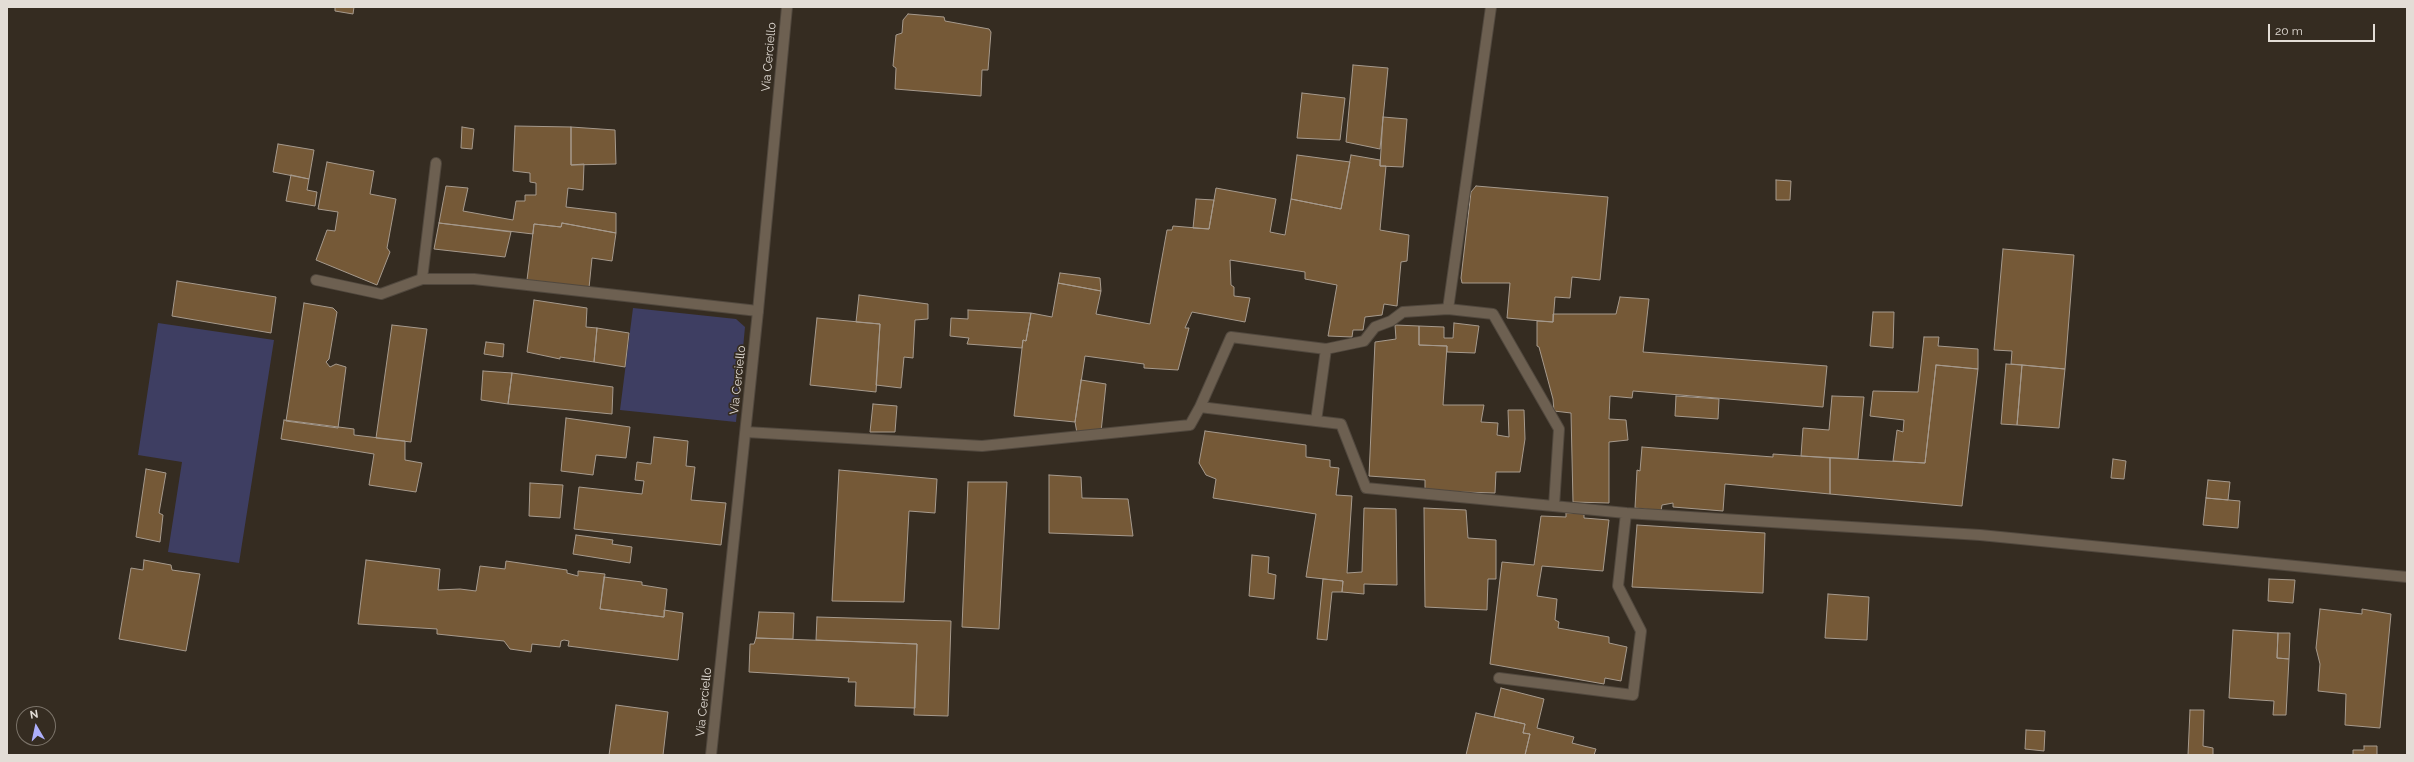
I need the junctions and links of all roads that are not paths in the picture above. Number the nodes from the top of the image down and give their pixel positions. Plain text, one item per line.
1 (787, 7) edge
2 (1491, 7) edge
3 (436, 163) dead end
4 (422, 279) junction
5 (316, 280) dead end
6 (1448, 309) junction
7 (758, 311) junction
8 (1326, 349) junction
9 (1200, 407) junction
10 (1316, 421) junction
11 (746, 432) junction
12 (1554, 506) junction
13 (1626, 513) junction
14 (2407, 577) edge
15 (1499, 678) dead end
16 (711, 755) edge

1 - 7 street, Via Cerciello
2 - 6 street
3 - 4 street
4 - 5 street
4 - 7 street
6 - 8 street
6 - 12 street
7 - 11 street, Via Cerciello
8 - 9 street
8 - 10 street
9 - 10 street
9 - 11 street
10 - 12 street
11 - 16 street, Via Cerciello
12 - 13 street
13 - 14 street
13 - 15 street

